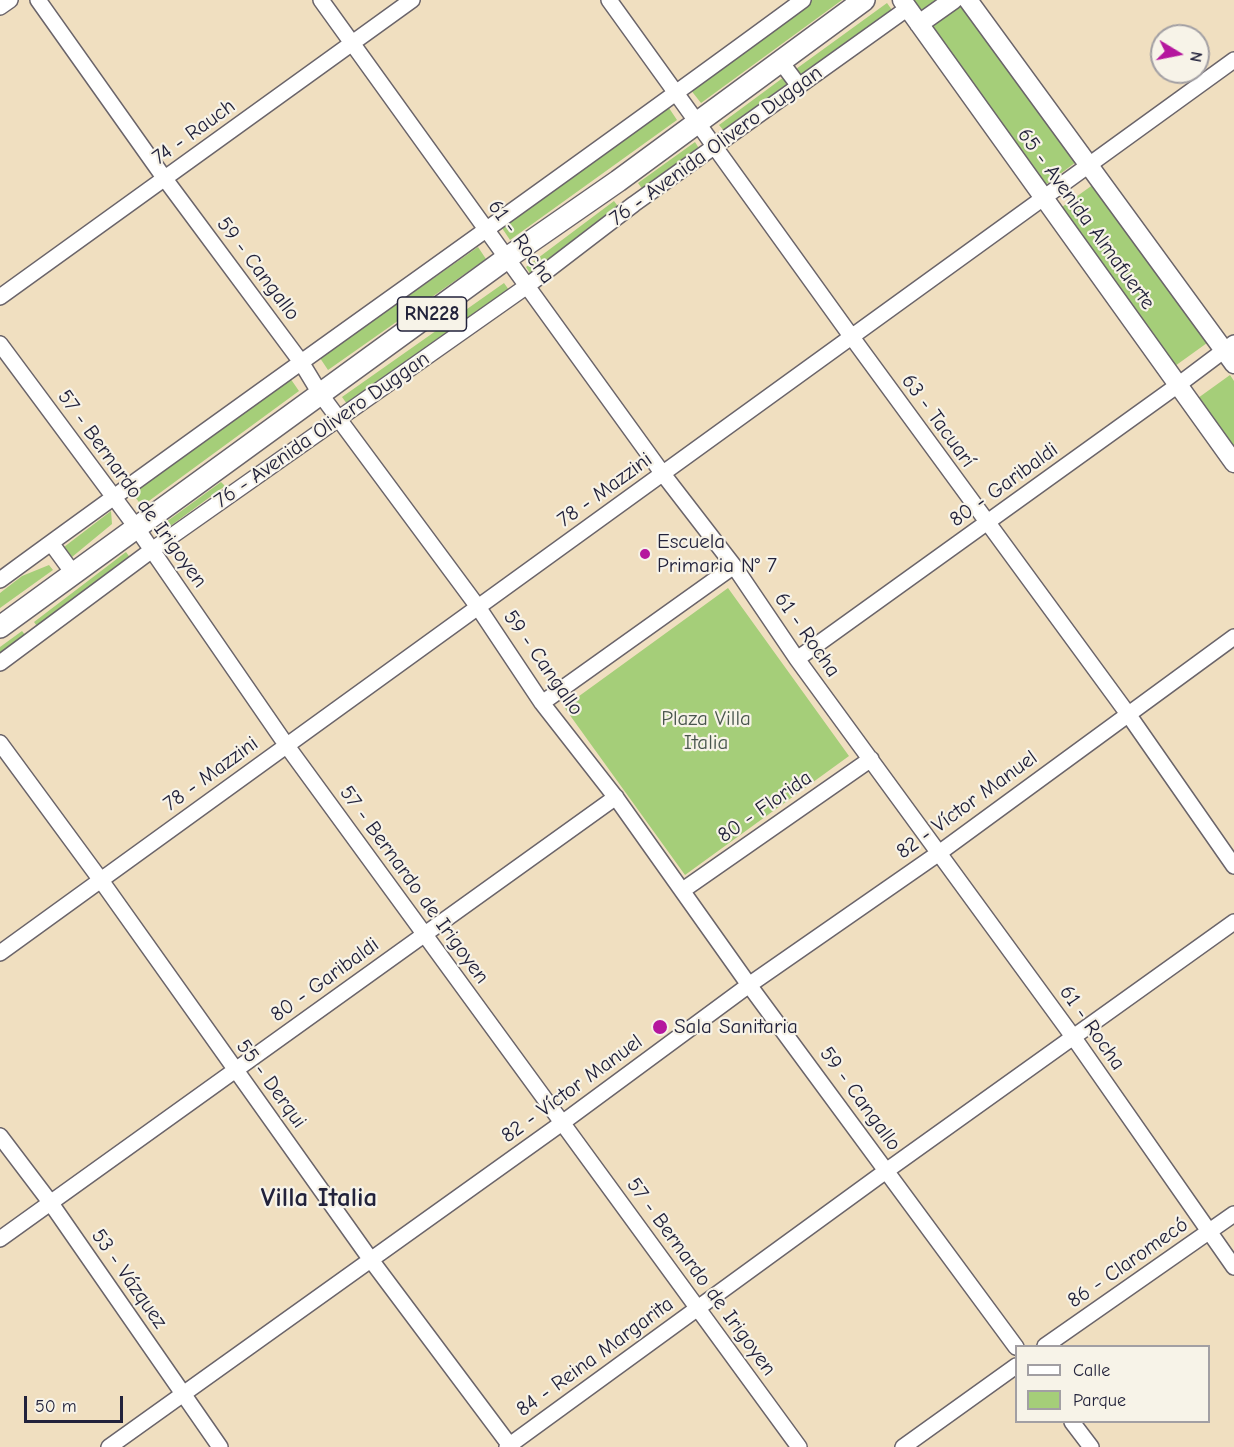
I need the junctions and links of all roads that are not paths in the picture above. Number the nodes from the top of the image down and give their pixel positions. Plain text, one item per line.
1 (10, 0) edge
2 (38, 0) edge
3 (321, 0) edge
4 (412, 0) edge
5 (609, 0) edge
6 (803, 0) edge
7 (864, 0) edge
8 (953, 0) edge
9 (968, 0) edge
10 (905, 4) edge
11 (0, 8) edge
12 (919, 24) junction
13 (353, 44) junction
14 (1234, 60) edge
15 (781, 62) junction
16 (799, 86) junction
17 (676, 93) junction
18 (698, 123) junction
19 (714, 147) junction
20 (1090, 165) junction
21 (165, 179) junction
22 (618, 181) junction
23 (1043, 197) junction
24 (634, 204) junction
25 (487, 231) junction
26 (507, 258) junction
27 (526, 286) junction
28 (0, 297) edge
29 (851, 336) junction
30 (0, 344) edge
31 (1231, 352) edge
32 (301, 362) junction
33 (1178, 385) junction
34 (321, 395) junction
35 (339, 417) junction
36 (1234, 463) edge
37 (663, 474) junction
38 (113, 497) junction
39 (987, 523) junction
40 (136, 527) junction
41 (51, 543) junction
42 (152, 550) junction
43 (734, 566) junction
44 (74, 573) junction
45 (0, 580) edge
46 (478, 607) junction
47 (0, 627) edge
48 (1234, 637) edge
49 (797, 659) junction
50 (0, 663) edge
51 (542, 703) junction
52 (1128, 714) junction
53 (0, 743) edge
54 (286, 746) junction
55 (871, 759) junction
56 (616, 797) junction
57 (939, 852) junction
58 (1234, 866) edge
59 (100, 879) junction
60 (683, 890) junction
61 (1234, 922) edge
62 (424, 934) junction
63 (0, 953) edge
64 (749, 985) junction
65 (1074, 1038) junction
66 (235, 1070) junction
67 (562, 1123) junction
68 (0, 1136) edge
69 (886, 1171) junction
70 (50, 1202) junction
71 (1234, 1214) edge
72 (1209, 1232) junction
73 (0, 1239) edge
74 (371, 1260) junction
75 (1234, 1267) edge
76 (698, 1307) junction
77 (1016, 1345) edge
78 (1048, 1345) edge
79 (1015, 1367) edge
80 (183, 1394) junction
81 (1073, 1423) edge
82 (509, 1446) edge
83 (110, 1447) edge
84 (220, 1447) edge
85 (799, 1447) edge
86 (903, 1447) edge
87 (1091, 1447) edge

1 - 11 street
2 - 21 street, 59 - Cangallo
3 - 13 street, 61 - Rocha
4 - 13 street, 74 - Rauch
5 - 17 street, 63 - Tacuarí
6 - 17 street
7 - 15 highway, 76 - Avenida Olivero Duggan / RN228
8 - 12 main road
9 - 20 main road, 65 - Avenida Almafuerte
10 - 12 main road, 65 - Avenida Almafuerte
10 - 16 street, 76 - Avenida Olivero Duggan
12 - 23 main road, 65 - Avenida Almafuerte
13 - 21 street, 74 - Rauch
13 - 25 street, 61 - Rocha
14 - 20 street, 78 - Mazzini
15 - 16 street
15 - 18 highway, 76 - Avenida Olivero Duggan / RN228
16 - 19 street, 76 - Avenida Olivero Duggan
17 - 18 street, 63 - Tacuarí
17 - 25 street
18 - 19 street, 63 - Tacuarí
18 - 22 highway, 76 - Avenida Olivero Duggan / RN228
19 - 24 street, 76 - Avenida Olivero Duggan
19 - 29 street, 63 - Tacuarí
20 - 23 street, 78 - Mazzini
20 - 31 main road, 65 - Avenida Almafuerte
21 - 28 street, 74 - Rauch
21 - 32 street, 59 - Cangallo
22 - 24 street
22 - 26 highway, 76 - Avenida Olivero Duggan / RN228
23 - 29 street, 78 - Mazzini
23 - 33 main road, 65 - Avenida Almafuerte
24 - 27 street, 76 - Avenida Olivero Duggan
25 - 26 street, 61 - Rocha
25 - 32 street
26 - 27 street, 61 - Rocha
26 - 34 highway, 76 - Avenida Olivero Duggan / RN228
27 - 35 street, 76 - Avenida Olivero Duggan
27 - 37 street, 61 - Rocha
29 - 37 street, 78 - Mazzini
29 - 39 street, 63 - Tacuarí
30 - 38 street, 57 - Bernardo de Irigoyen
31 - 33 street, 80 - Garibaldi
32 - 34 street, 59 - Cangallo
32 - 38 street
33 - 36 main road, 65 - Avenida Almafuerte
33 - 39 street, 80 - Garibaldi
34 - 35 street, 59 - Cangallo
34 - 40 highway, 76 - Avenida Olivero Duggan / RN228
35 - 42 street, 76 - Avenida Olivero Duggan
35 - 46 street, 59 - Cangallo
37 - 43 street, 61 - Rocha
37 - 46 street, 78 - Mazzini
38 - 40 street, 57 - Bernardo de Irigoyen
38 - 41 street
39 - 49 street, 80 - Garibaldi
39 - 52 street, 63 - Tacuarí
40 - 42 street, 57 - Bernardo de Irigoyen
40 - 44 highway, 76 - Avenida Olivero Duggan / RN228
41 - 44 street
41 - 45 street
42 - 50 street, 76 - Avenida Olivero Duggan
42 - 54 street, 57 - Bernardo de Irigoyen
43 - 49 street, 61 - Rocha
43 - 51 street
44 - 47 highway, 76 - Avenida Olivero Duggan / RN228
46 - 51 street, 59 - Cangallo
46 - 54 street, 78 - Mazzini
48 - 52 street, 82 - Víctor Manuel
49 - 55 street, 61 - Rocha
51 - 56 street, 59 - Cangallo
52 - 57 street, 82 - Víctor Manuel
52 - 58 street, 63 - Tacuarí
53 - 59 street, 55 - Derqui
54 - 59 street, 78 - Mazzini
54 - 62 street, 57 - Bernardo de Irigoyen
55 - 57 street, 61 - Rocha
55 - 60 street, 80 - Florida
56 - 60 street, 59 - Cangallo
56 - 62 street, 80 - Garibaldi
57 - 64 street, 82 - Víctor Manuel
57 - 65 street, 61 - Rocha
59 - 63 street, 78 - Mazzini
59 - 66 street, 55 - Derqui
60 - 64 street, 59 - Cangallo
61 - 65 street, 84 - Reina Margarita
62 - 66 street, 80 - Garibaldi
62 - 67 street, 57 - Bernardo de Irigoyen
64 - 67 street, 82 - Víctor Manuel
64 - 69 street, 59 - Cangallo
65 - 69 street, 84 - Reina Margarita
65 - 72 street, 61 - Rocha
66 - 70 street, 80 - Garibaldi
66 - 74 street, 55 - Derqui
67 - 74 street, 82 - Víctor Manuel
67 - 76 street, 57 - Bernardo de Irigoyen
68 - 70 street, 53 - Vázquez
69 - 76 street, 84 - Reina Margarita
69 - 77 street, 59 - Cangallo
70 - 73 street, 80 - Garibaldi
70 - 80 street, 53 - Vázquez
71 - 72 street, 86 - Claromecó
72 - 75 street, 61 - Rocha
72 - 78 street, 86 - Claromecó
74 - 80 street, 82 - Víctor Manuel
74 - 82 street, 55 - Derqui
76 - 82 street, 84 - Reina Margarita
76 - 85 street, 57 - Bernardo de Irigoyen
79 - 86 street
80 - 83 street, 82 - Víctor Manuel
80 - 84 street, 53 - Vázquez
81 - 87 street

